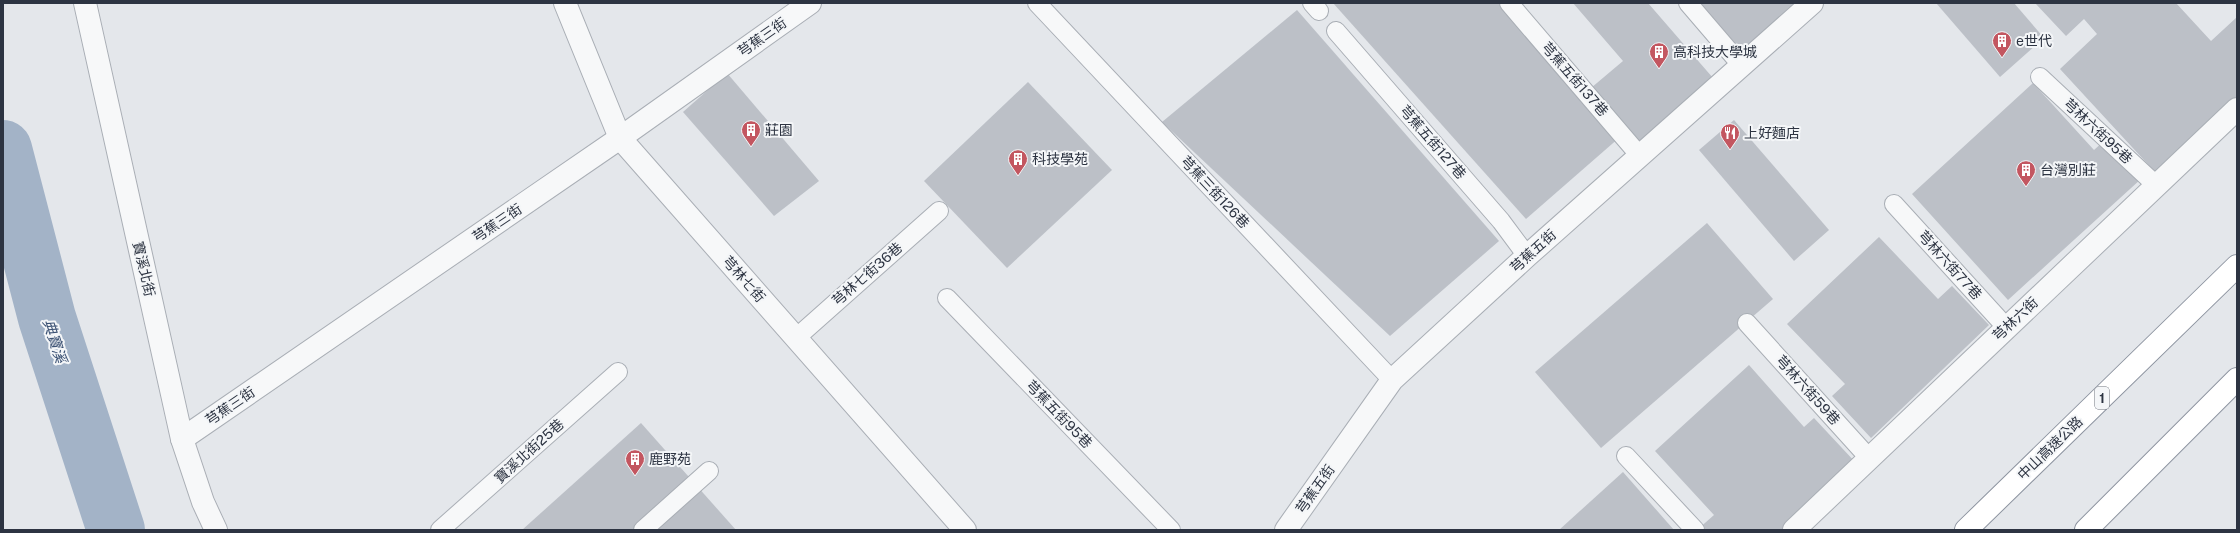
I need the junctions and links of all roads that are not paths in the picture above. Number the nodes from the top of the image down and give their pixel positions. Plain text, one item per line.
1 (85, 3) edge
2 (565, 3) edge
3 (810, 3) edge
4 (1037, 3) edge
5 (1509, 3) edge
6 (1688, 3) edge
7 (1812, 3) edge
8 (1336, 31) dead end
9 (1742, 66) junction
10 (2040, 77) dead end
11 (2237, 109) edge
12 (620, 138) junction
13 (1640, 156) junction
14 (2157, 186) junction
15 (1894, 204) dead end
16 (939, 211) dead end
17 (1527, 256) junction
18 (2237, 266) edge
19 (946, 298) dead end
20 (1747, 323) dead end
21 (2006, 327) junction
22 (796, 338) junction
23 (618, 372) dead end
24 (2237, 379) edge
25 (1392, 380) junction
26 (182, 439) junction
27 (1626, 456) dead end
28 (1869, 458) junction
29 (709, 472) dead end
30 (216, 530) edge
31 (440, 530) edge
32 (643, 530) edge
33 (965, 530) edge
34 (1171, 530) edge
35 (1286, 530) edge
36 (1695, 530) edge
37 (1794, 530) edge
38 (1966, 530) edge
39 (2086, 530) edge

1 - 26 street, 寶溪北街
2 - 12 street, 芎林七街
3 - 12 street, 芎蕉三街
4 - 25 lane, 芎蕉三街126巷
5 - 13 lane, 芎蕉五街137巷
6 - 9 lane
7 - 9 street, 芎蕉五街
8 - 17 lane, 芎蕉五街127巷
9 - 13 street, 芎蕉五街
10 - 14 lane, 芎林六街95巷
11 - 14 street, 芎林六街
12 - 22 street, 芎林七街
12 - 26 street, 芎蕉三街
13 - 17 street, 芎蕉五街
14 - 21 street, 芎林六街
15 - 21 lane, 芎林六街77巷
16 - 22 lane, 芎林七街36巷
17 - 25 street, 芎蕉五街
18 - 38 highway, 中山高速公路 / 1
19 - 34 lane, 芎蕉五街95巷
20 - 28 lane, 芎林六街59巷
21 - 28 street, 芎林六街
22 - 33 street, 芎林七街
23 - 31 lane, 寶溪北街25巷
24 - 39 highway
25 - 35 street, 芎蕉五街
26 - 30 street, 寶溪北街
27 - 36 lane
28 - 37 street, 芎林六街
29 - 32 lane

